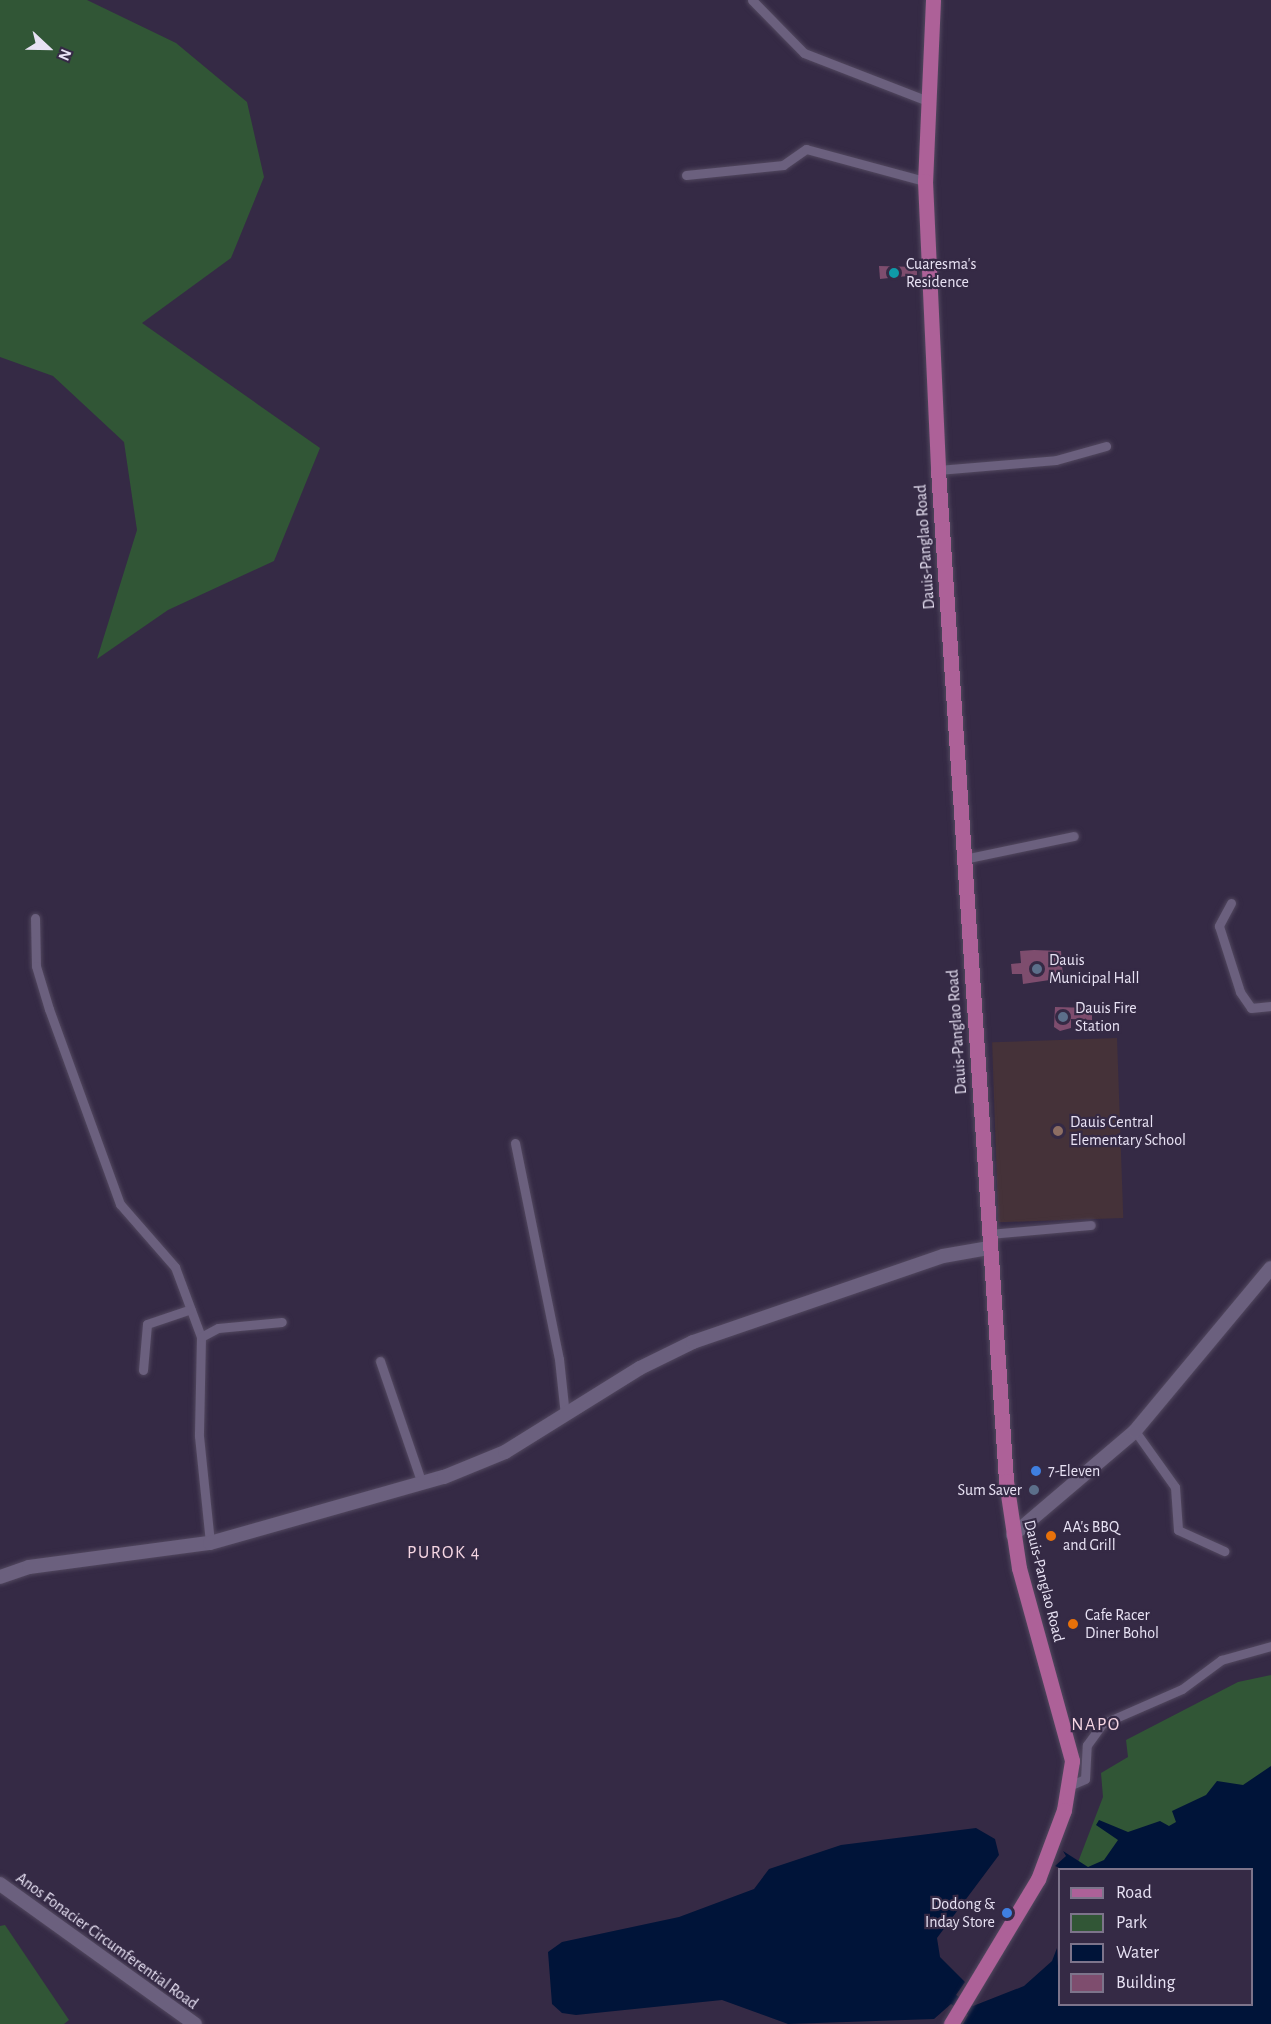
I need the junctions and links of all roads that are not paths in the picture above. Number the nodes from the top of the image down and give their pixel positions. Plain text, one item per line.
1 (752, 0) edge
2 (933, 0) edge
3 (926, 100) junction
4 (686, 175) dead end
5 (925, 181) junction
6 (1106, 446) dead end
7 (938, 470) junction
8 (1074, 836) dead end
9 (964, 859) junction
10 (1231, 903) dead end
11 (35, 918) dead end
12 (1271, 1006) edge
13 (515, 1143) dead end
14 (1091, 1225) dead end
15 (988, 1241) junction
16 (1271, 1268) edge
17 (191, 1309) junction
18 (282, 1322) dead end
19 (201, 1337) junction
20 (381, 1361) dead end
21 (143, 1370) dead end
22 (565, 1415) junction
23 (1135, 1431) junction
24 (422, 1484) junction
25 (1013, 1535) junction
26 (210, 1543) junction
27 (1224, 1551) dead end
28 (0, 1577) edge
29 (1271, 1646) edge
30 (1071, 1785) junction
31 (0, 1884) edge
32 (959, 2012) edge
33 (195, 2024) edge

1 - 3 street
2 - 3 main road, Dauis-Panglao Road
3 - 5 main road, Dauis-Panglao Road
4 - 5 street
5 - 7 main road, Dauis-Panglao Road
6 - 7 street
7 - 9 main road, Dauis-Panglao Road
8 - 9 street
9 - 15 main road, Dauis-Panglao Road
10 - 12 street
11 - 17 street
13 - 22 street
14 - 15 street
15 - 22 street
15 - 25 main road, Dauis-Panglao Road
16 - 23 street
17 - 19 street
17 - 21 street
18 - 19 street
19 - 26 street
20 - 24 street
22 - 24 street
23 - 25 street
23 - 27 street
24 - 26 street
25 - 30 main road, Dauis-Panglao Road
26 - 28 street
29 - 30 street
30 - 32 main road, Dauis-Panglao Road
31 - 33 street, Anos Fonacier Circumferential Road

